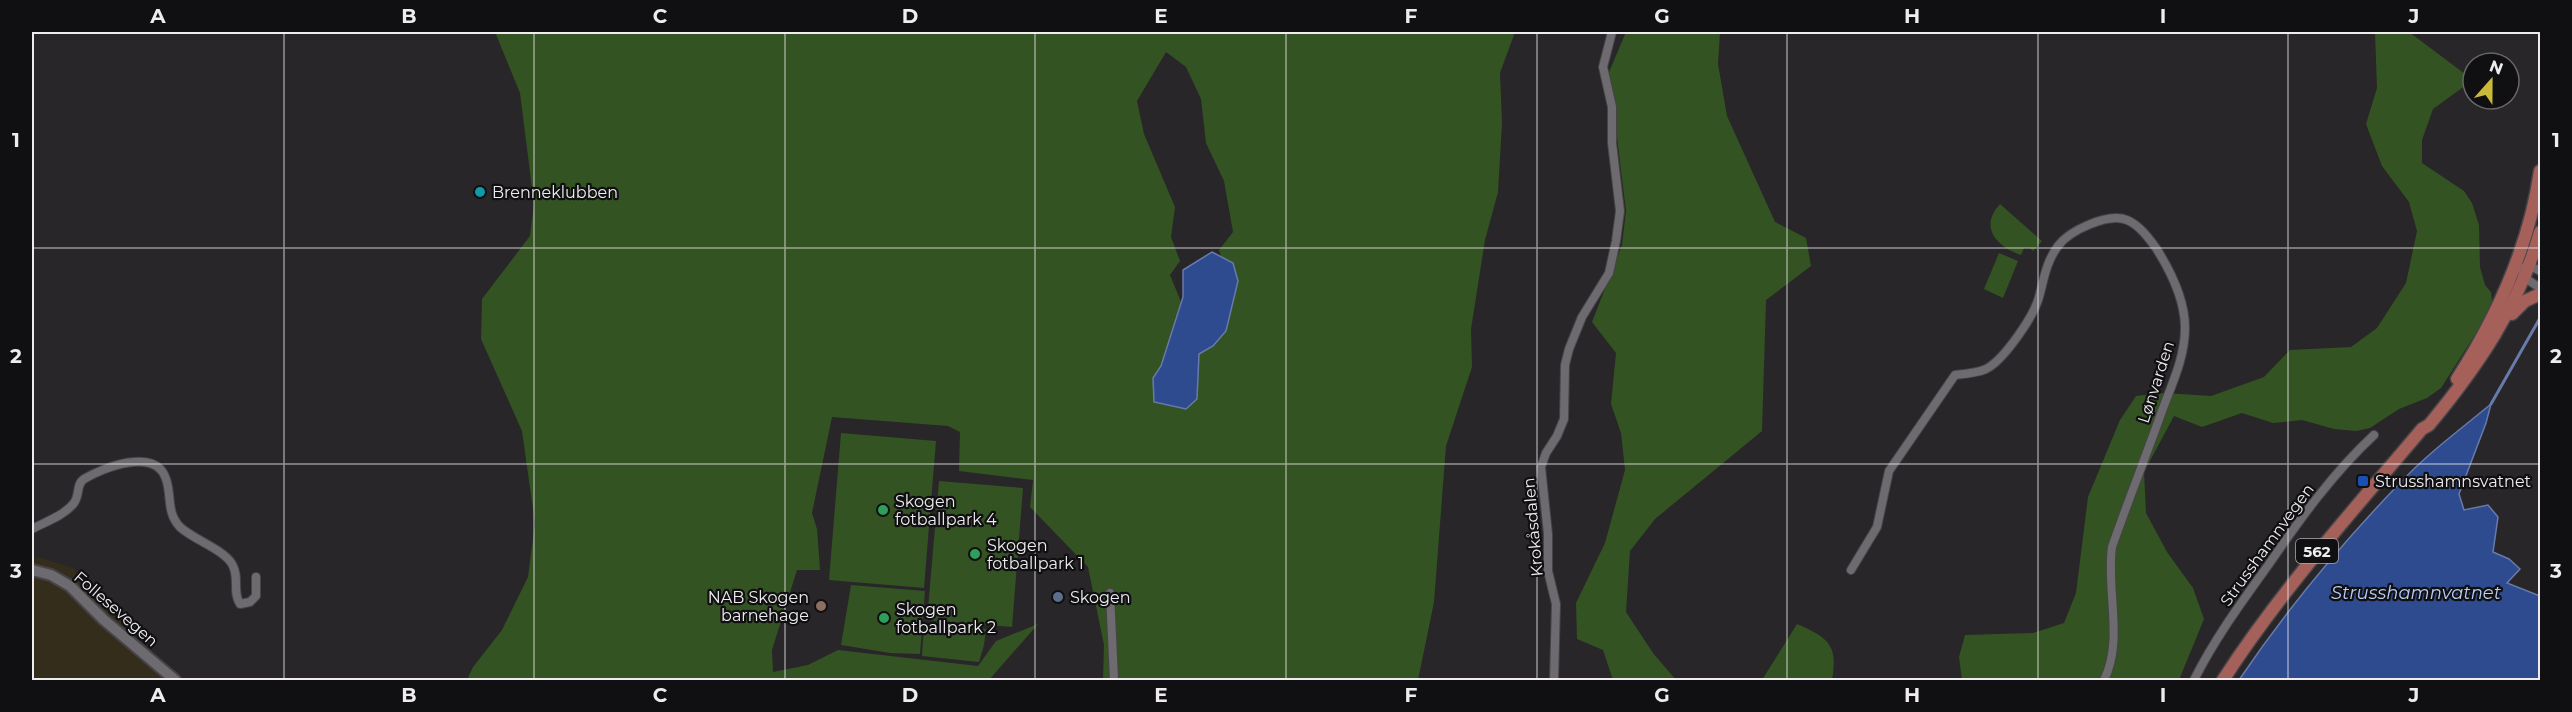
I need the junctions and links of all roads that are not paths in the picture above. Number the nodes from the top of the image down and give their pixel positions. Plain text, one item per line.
1 (1612, 32) edge
2 (2541, 171) edge
3 (2541, 232) edge
4 (2535, 268) edge
5 (2514, 270) junction
6 (2524, 278) junction
7 (2541, 288) edge
8 (2541, 294) edge
9 (2498, 331) junction
10 (2444, 403) junction
11 (2374, 435) dead end
12 (32, 529) edge
13 (32, 570) edge
14 (1851, 570) dead end
15 (256, 577) dead end
16 (1110, 593) dead end
17 (175, 681) edge
18 (1114, 681) edge
19 (1554, 681) edge
20 (2104, 681) edge
21 (2194, 681) edge
22 (2223, 681) edge

1 - 19 street, Krokåsdalen
2 - 5 main road, 562
3 - 4 main road, 562
4 - 5 street
4 - 6 main road, 562
5 - 6 street
5 - 10 main road, 562
6 - 7 street
6 - 9 main road, 562
8 - 9 main road, 562
9 - 10 main road, 562
10 - 22 main road, 562
11 - 21 street, Strusshamnvegen
12 - 15 street
13 - 17 main road, Follesevegen
14 - 20 street, Lønvarden
16 - 18 street

